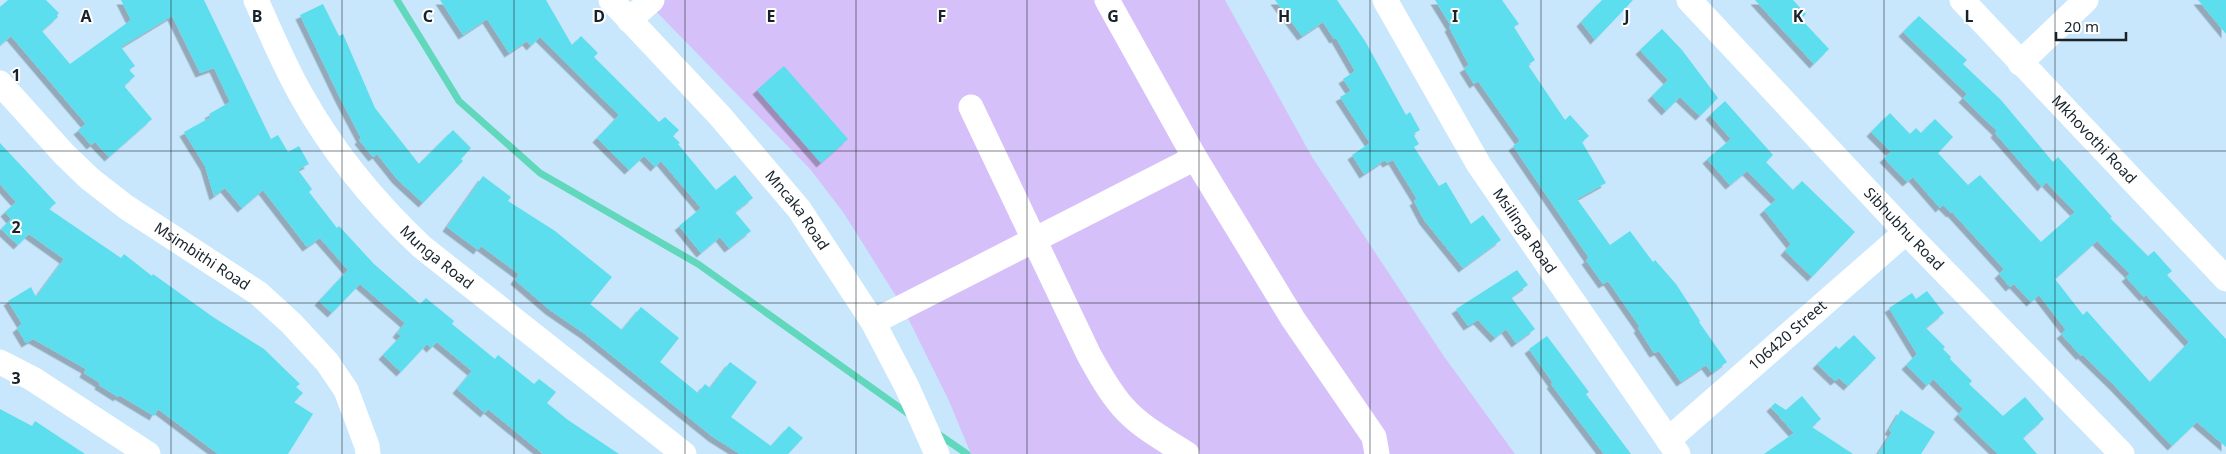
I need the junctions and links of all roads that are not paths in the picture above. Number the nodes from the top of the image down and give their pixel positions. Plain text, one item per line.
1 (256, 0) edge
2 (611, 0) edge
3 (652, 0) edge
4 (1107, 0) edge
5 (1385, 0) edge
6 (1689, 0) edge
7 (1962, 0) edge
8 (2086, 0) edge
9 (629, 20) junction
10 (2020, 63) junction
11 (0, 83) edge
12 (971, 107) dead end
13 (1195, 158) junction
14 (1906, 232) junction
15 (1035, 240) junction
16 (2226, 279) edge
17 (873, 322) junction
18 (0, 362) edge
19 (1673, 450) edge
20 (148, 454) edge
21 (368, 454) edge
22 (684, 454) edge
23 (937, 454) edge
24 (1188, 454) edge
25 (1377, 454) edge
26 (2122, 454) edge

1 - 22 street, Munga Road
2 - 9 street, Mncaka Road
3 - 9 street
4 - 13 street
5 - 19 street, Msilinga Road
6 - 14 street, Sibhubhu Road
7 - 10 street, Mkhovothi Road
8 - 10 street
9 - 17 street, Mncaka Road
10 - 16 street, Mkhovothi Road
11 - 21 street, Msimbithi Road
12 - 15 street
13 - 15 street
13 - 25 street
14 - 19 street, 106420 Street
14 - 26 street, Sibhubhu Road
15 - 17 street
15 - 24 street
17 - 23 street, Mncaka Road
18 - 20 street

